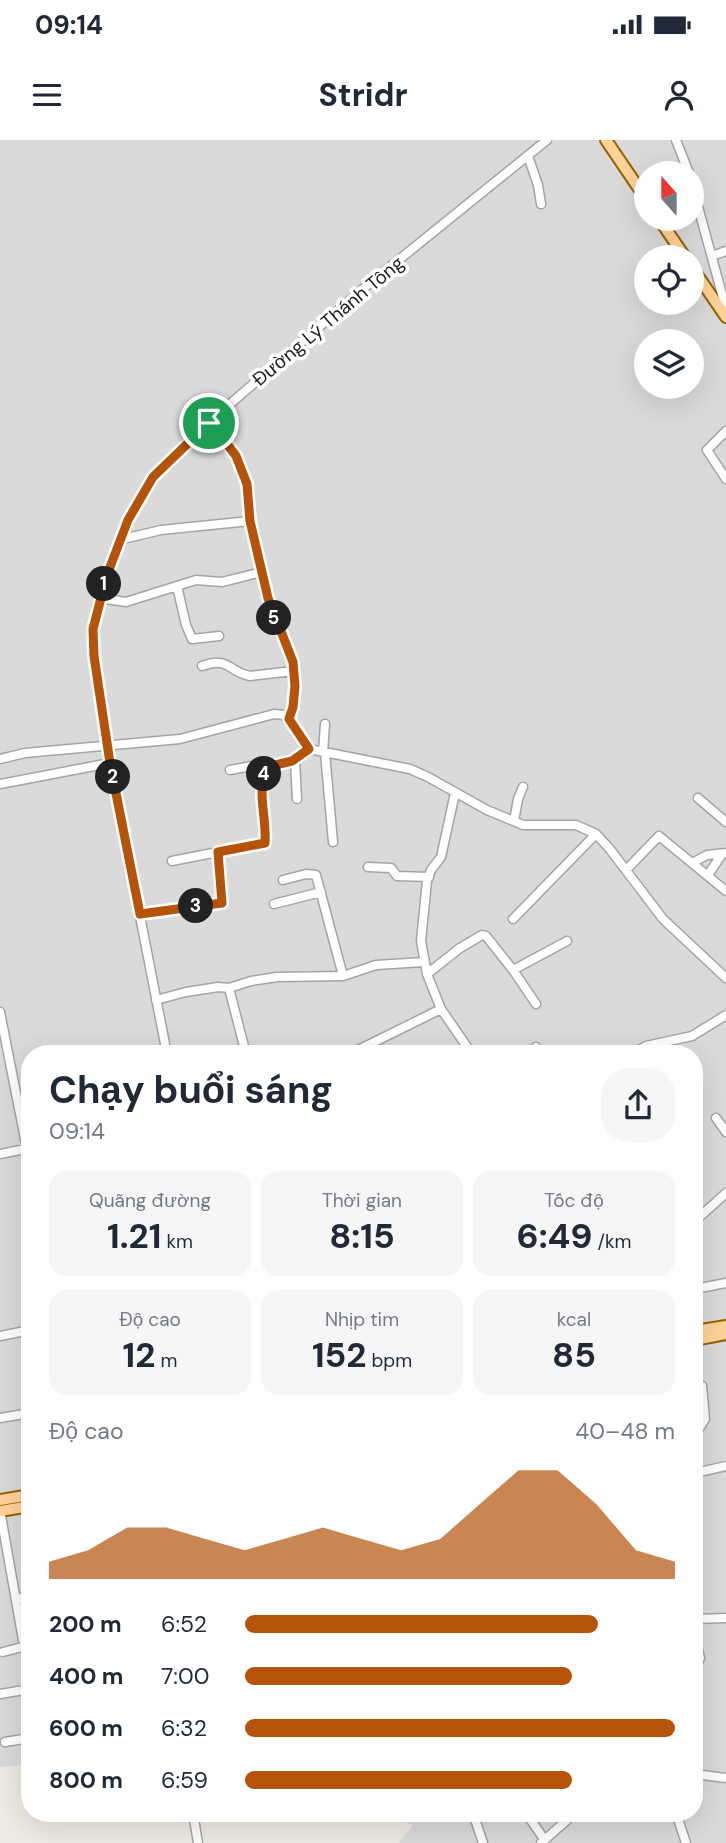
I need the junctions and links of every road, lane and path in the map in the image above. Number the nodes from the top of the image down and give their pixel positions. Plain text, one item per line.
1 (547, 140) edge
2 (606, 140) edge
3 (676, 140) edge
4 (528, 156) junction
5 (684, 161) edge
6 (634, 181) edge
7 (541, 204) dead end
8 (704, 228) edge
9 (726, 251) edge
10 (712, 257) junction
11 (704, 285) edge
12 (726, 309) edge
13 (726, 317) edge
14 (209, 423) junction
15 (726, 431) edge
16 (726, 479) edge
17 (250, 521) junction
18 (119, 540) junction
19 (262, 572) junction
20 (177, 586) junction
21 (100, 598) junction
22 (219, 636) dead end
23 (202, 666) dead end
24 (293, 671) junction
25 (289, 719) junction
26 (326, 724) dead end
27 (108, 745) junction
28 (309, 749) junction
29 (324, 752) junction
30 (0, 759) edge
31 (295, 760) junction
32 (110, 763) junction
33 (267, 767) junction
34 (230, 770) dead end
35 (0, 785) edge
36 (523, 787) dead end
37 (456, 793) junction
38 (698, 798) dead end
39 (296, 799) dead end
40 (514, 821) junction
41 (726, 822) edge
42 (596, 834) junction
43 (333, 842) dead end
44 (218, 852) junction
45 (724, 853) edge
46 (172, 862) dead end
47 (692, 863) junction
48 (368, 867) dead end
49 (626, 870) junction
50 (708, 876) junction
51 (429, 877) junction
52 (283, 880) dead end
53 (726, 891) edge
54 (321, 892) junction
55 (274, 904) dead end
56 (140, 914) junction
57 (513, 919) dead end
58 (567, 941) dead end
59 (424, 962) junction
60 (513, 970) junction
61 (428, 974) junction
62 (343, 975) junction
63 (726, 978) edge
64 (229, 988) junction
65 (156, 1000) junction
66 (536, 1004) dead end
67 (441, 1009) junction
68 (0, 1012) edge
69 (726, 1015) edge
70 (165, 1045) edge
71 (244, 1045) edge
72 (370, 1045) edge
73 (466, 1045) edge
74 (651, 1045) edge
75 (21, 1115) edge
76 (716, 1118) dead end
77 (726, 1132) edge
78 (21, 1150) edge
79 (0, 1154) edge
80 (726, 1193) edge
81 (703, 1214) edge
82 (726, 1283) edge
83 (703, 1287) edge
84 (726, 1326) edge
85 (703, 1330) edge
86 (21, 1332) edge
87 (726, 1334) edge
88 (0, 1336) edge
89 (703, 1338) edge
90 (703, 1396) edge
91 (21, 1414) edge
92 (0, 1418) edge
93 (703, 1422) edge
94 (726, 1466) edge
95 (703, 1471) edge
96 (21, 1496) edge
97 (0, 1500) edge
98 (21, 1507) edge
99 (0, 1510) edge
100 (21, 1598) edge
101 (16, 1599) junction
102 (726, 1618) edge
103 (703, 1619) edge
104 (21, 1628) edge
105 (21, 1648) edge
106 (2, 1652) dead end
107 (21, 1690) edge
108 (0, 1694) edge
109 (21, 1739) edge
110 (5, 1742) dead end
111 (703, 1775) edge
112 (726, 1778) edge
113 (194, 1822) edge
114 (476, 1822) edge
115 (531, 1822) edge
116 (564, 1822) edge
117 (679, 1822) edge
118 (542, 1841) edge
119 (198, 1843) edge
120 (483, 1843) edge
121 (686, 1843) edge

1 - 4 street, Đường Lý Thánh Tông
2 - 6 main road
3 - 5 street
4 - 7 street
4 - 14 street, Đường Lý Thánh Tông
8 - 10 street
9 - 10 street
10 - 12 street
11 - 13 main road
14 - 17 street
14 - 18 street, Đường Lý Thánh Tông
15 - 16 street
17 - 18 street
17 - 19 street
18 - 21 street, Đường Lý Thánh Tông
19 - 20 street
19 - 24 street
20 - 21 street
20 - 22 street
21 - 27 street, Đường Lý Thánh Tông
23 - 24 street
24 - 25 street
25 - 27 street
25 - 28 street
26 - 29 street
27 - 30 street
27 - 32 street, Đường Lý Thánh Tông
28 - 29 street
28 - 31 street
29 - 37 street
29 - 43 street
31 - 33 street
31 - 39 street
32 - 35 street
32 - 56 street, Đường Lý Thánh Tông
33 - 34 street
33 - 44 street
36 - 40 street
37 - 40 street
37 - 51 street
38 - 41 street
40 - 42 street
42 - 49 street
42 - 57 street
44 - 46 street
44 - 56 street
45 - 47 street
45 - 50 street
47 - 49 street
47 - 50 street
48 - 51 street
49 - 63 street
50 - 53 street
51 - 59 street
52 - 54 street
54 - 55 street
54 - 62 street
56 - 65 street, Đường Lý Thánh Tông
58 - 60 street
59 - 61 street
59 - 62 street
60 - 61 street
60 - 66 street
61 - 67 street
62 - 64 street
64 - 65 street
64 - 71 street
65 - 70 street, Đường Lý Thánh Tông
67 - 72 street
67 - 73 street
68 - 75 street
69 - 74 street
76 - 77 street
78 - 79 street
80 - 81 street
82 - 83 street
84 - 85 main road
86 - 88 street
87 - 89 main road
90 - 93 street
91 - 92 street
94 - 95 street
96 - 97 main road
98 - 99 main road
99 - 101 street
100 - 101 street
101 - 104 street
102 - 103 street
105 - 106 street
107 - 108 street
109 - 110 street
111 - 112 street
113 - 119 street
114 - 120 street
115 - 118 street
116 - 118 street
117 - 121 street

